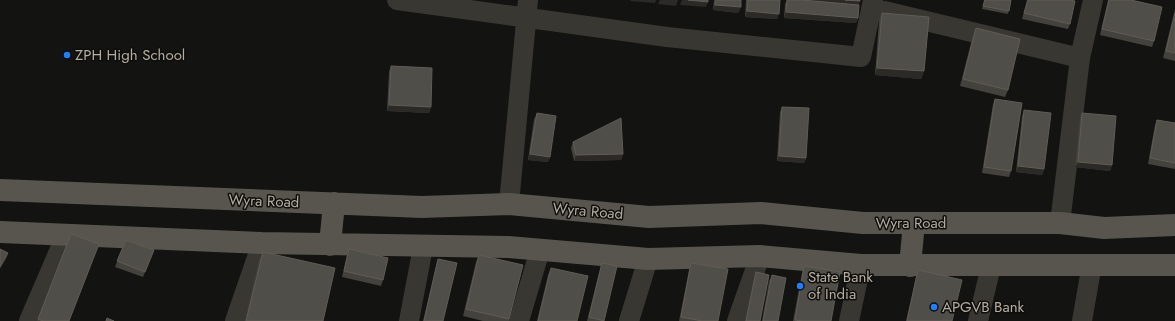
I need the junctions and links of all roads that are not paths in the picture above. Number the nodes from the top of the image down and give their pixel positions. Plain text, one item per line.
1 (397, 0) edge
2 (1093, 0) edge
3 (873, 4) edge
4 (527, 8) edge
5 (1080, 58) junction
6 (0, 190) edge
7 (334, 204) junction
8 (509, 204) junction
9 (914, 223) junction
10 (1060, 223) junction
11 (1175, 225) edge
12 (0, 232) edge
13 (66, 235) junction
14 (262, 243) junction
15 (330, 245) junction
16 (423, 247) junction
17 (540, 250) junction
18 (760, 256) junction
19 (648, 259) junction
20 (1092, 264) junction
21 (1175, 264) edge
22 (861, 265) junction
23 (910, 266) junction
24 (991, 266) junction
25 (30, 321) edge
26 (235, 321) edge
27 (409, 321) edge
28 (519, 321) edge
29 (629, 321) edge
30 (737, 321) edge
31 (849, 321) edge
32 (978, 321) edge
33 (1082, 321) edge

1 - 4 street
2 - 5 street
3 - 4 street
3 - 5 street
4 - 8 street
5 - 10 street
6 - 7 main road, Wyra Road
7 - 8 main road, Wyra Road
7 - 15 main road
8 - 9 main road, Wyra Road
9 - 10 main road, Wyra Road
9 - 23 main road
10 - 11 main road, Wyra Road
12 - 13 main road
13 - 14 main road
13 - 25 street
14 - 15 main road
14 - 26 street
15 - 16 main road
16 - 17 main road
16 - 27 street
17 - 19 main road
17 - 28 street
18 - 19 main road
18 - 22 main road
18 - 30 street
19 - 29 street
20 - 21 main road
20 - 24 main road
20 - 33 street
22 - 23 main road
22 - 31 street
23 - 24 main road
24 - 32 street

